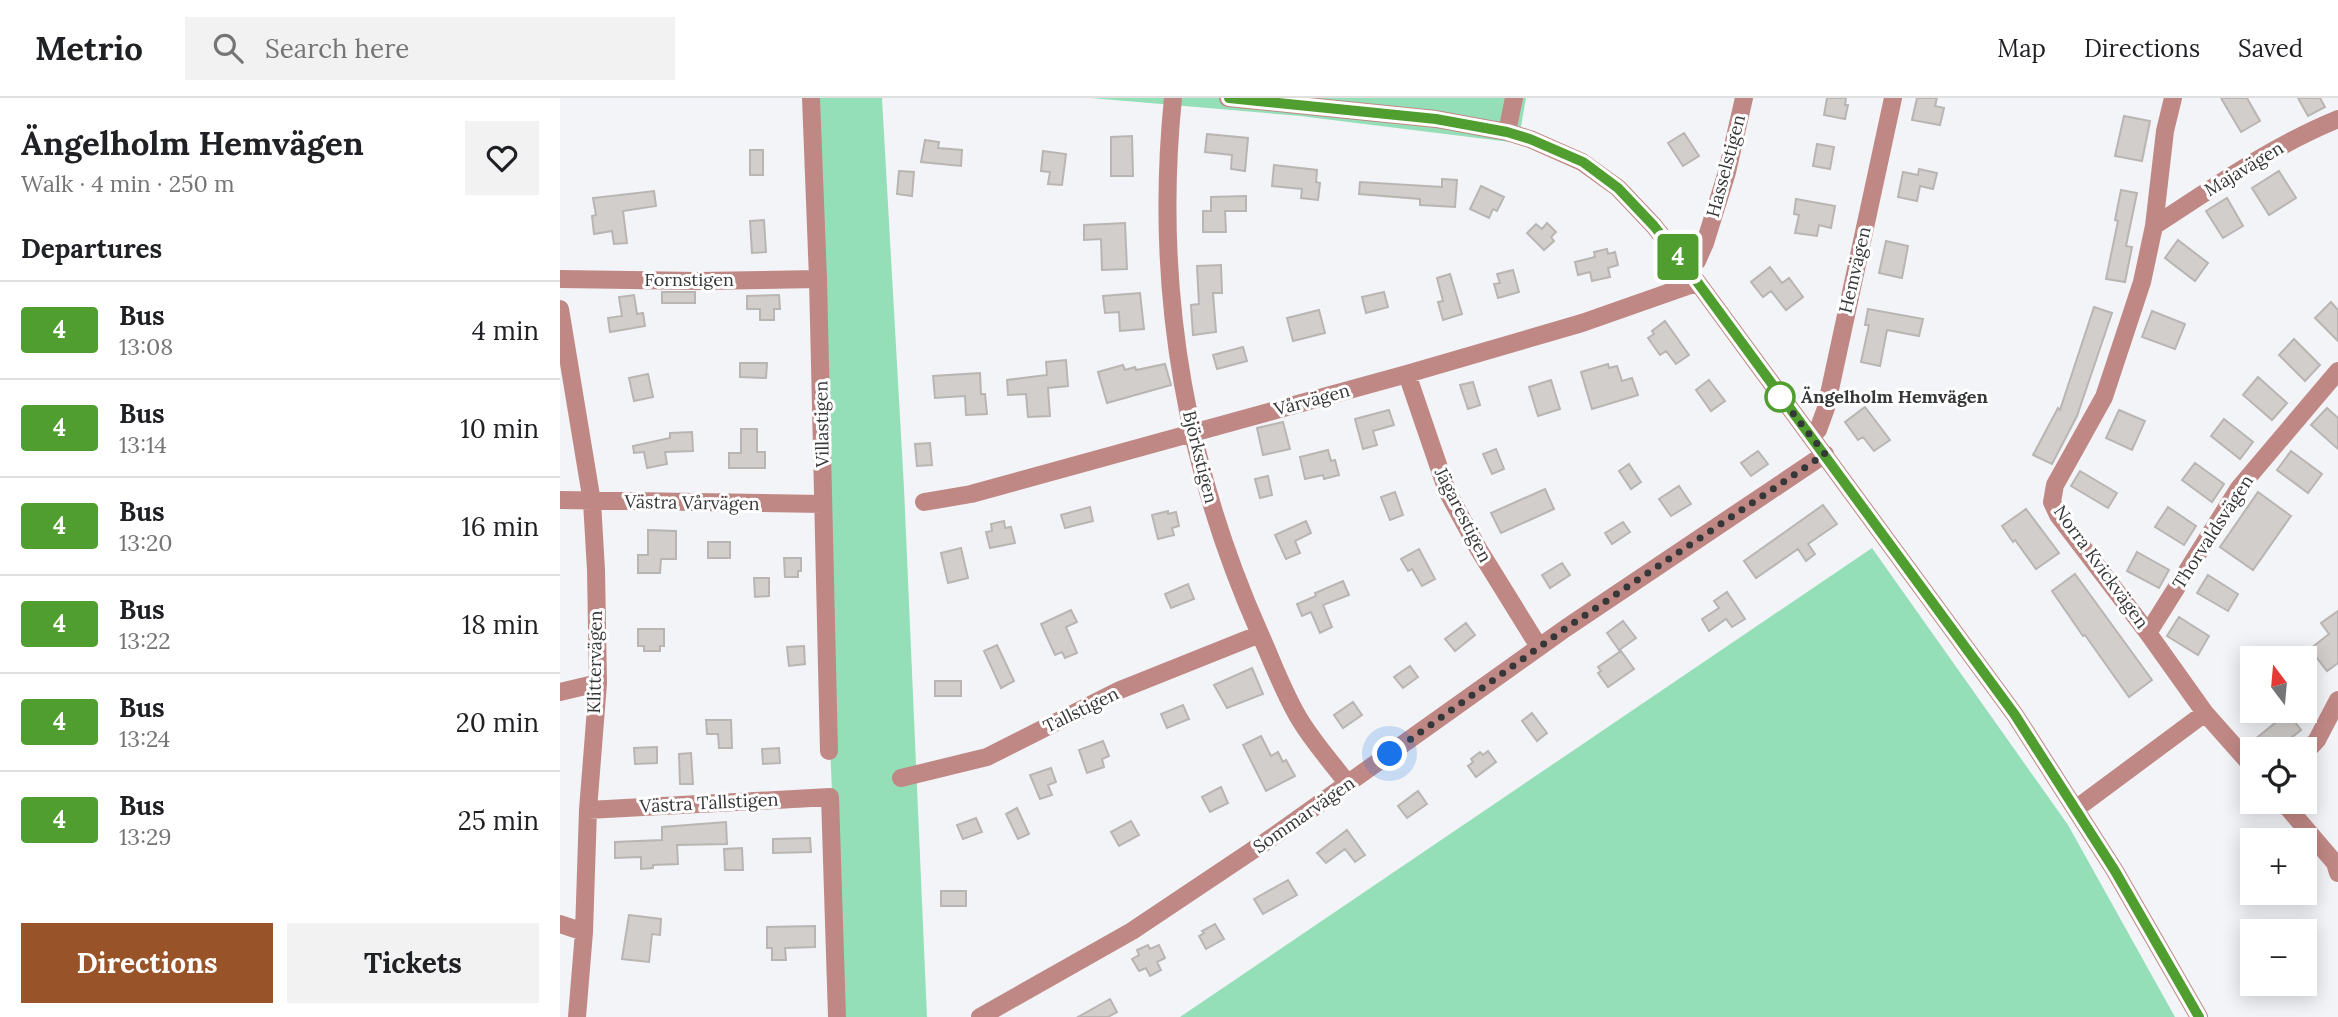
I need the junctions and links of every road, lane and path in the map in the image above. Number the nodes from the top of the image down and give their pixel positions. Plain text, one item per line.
1 (811, 98) edge
2 (1173, 98) edge
3 (1228, 98) edge
4 (1514, 98) edge
5 (1744, 98) edge
6 (1893, 98) edge
7 (2173, 98) edge
8 (2338, 119) edge
9 (1507, 132) junction
10 (2154, 226) junction
11 (1691, 275) junction
12 (560, 279) edge
13 (818, 279) junction
14 (561, 317) edge
15 (2338, 371) edge
16 (1408, 374) junction
17 (1191, 433) junction
18 (1810, 436) junction
19 (1825, 454) junction
20 (560, 500) edge
21 (592, 502) junction
22 (924, 502) dead end
23 (823, 504) junction
24 (2148, 633) junction
25 (1260, 634) junction
26 (1539, 647) junction
27 (597, 683) junction
28 (560, 692) edge
29 (2338, 700) edge
30 (2205, 713) junction
31 (2317, 740) edge
32 (829, 751) dead end
33 (2240, 752) edge
34 (901, 778) dead end
35 (1348, 784) junction
36 (2077, 808) junction
37 (587, 810) junction
38 (2293, 814) edge
39 (2338, 873) edge
40 (560, 924) edge
41 (584, 932) junction
42 (578, 1017) edge
43 (837, 1017) edge
44 (980, 1017) edge
45 (2199, 1017) edge

1 - 13 street, Villastigen
2 - 17 street, Björkstigen
3 - 9 street
4 - 9 street
5 - 11 street, Hasselstigen
6 - 18 street, Hemvägen
7 - 10 street, Norra Kvickvägen
8 - 10 street, Majavägen
9 - 11 street
10 - 24 street, Norra Kvickvägen
11 - 16 street, Vårvägen
11 - 18 street
12 - 13 street, Fornstigen
13 - 23 street, Villastigen
14 - 21 street, Klittervägen
15 - 24 street, Thorvaldsvägen
16 - 17 street, Vårvägen
16 - 26 street, Jägarestigen
17 - 22 street, Vårvägen
17 - 25 street, Björkstigen
18 - 19 street
19 - 26 street, Sommarvägen
19 - 36 street
20 - 21 street, Västra Vårvägen
21 - 23 street, Västra Vårvägen
21 - 27 street, Klittervägen
23 - 32 street, Villastigen
24 - 30 street, Norra Kvickvägen
25 - 34 street, Tallstigen
25 - 35 street, Björkstigen
26 - 35 street, Sommarvägen
27 - 28 street
27 - 37 street, Klittervägen
29 - 31 street
30 - 33 street, Norra Kvickvägen
30 - 36 street
35 - 44 street, Sommarvägen
36 - 45 street
37 - 41 street, Klittervägen
37 - 43 street, Västra Tallstigen
38 - 39 street
40 - 41 street
41 - 42 street, Klittervägen

